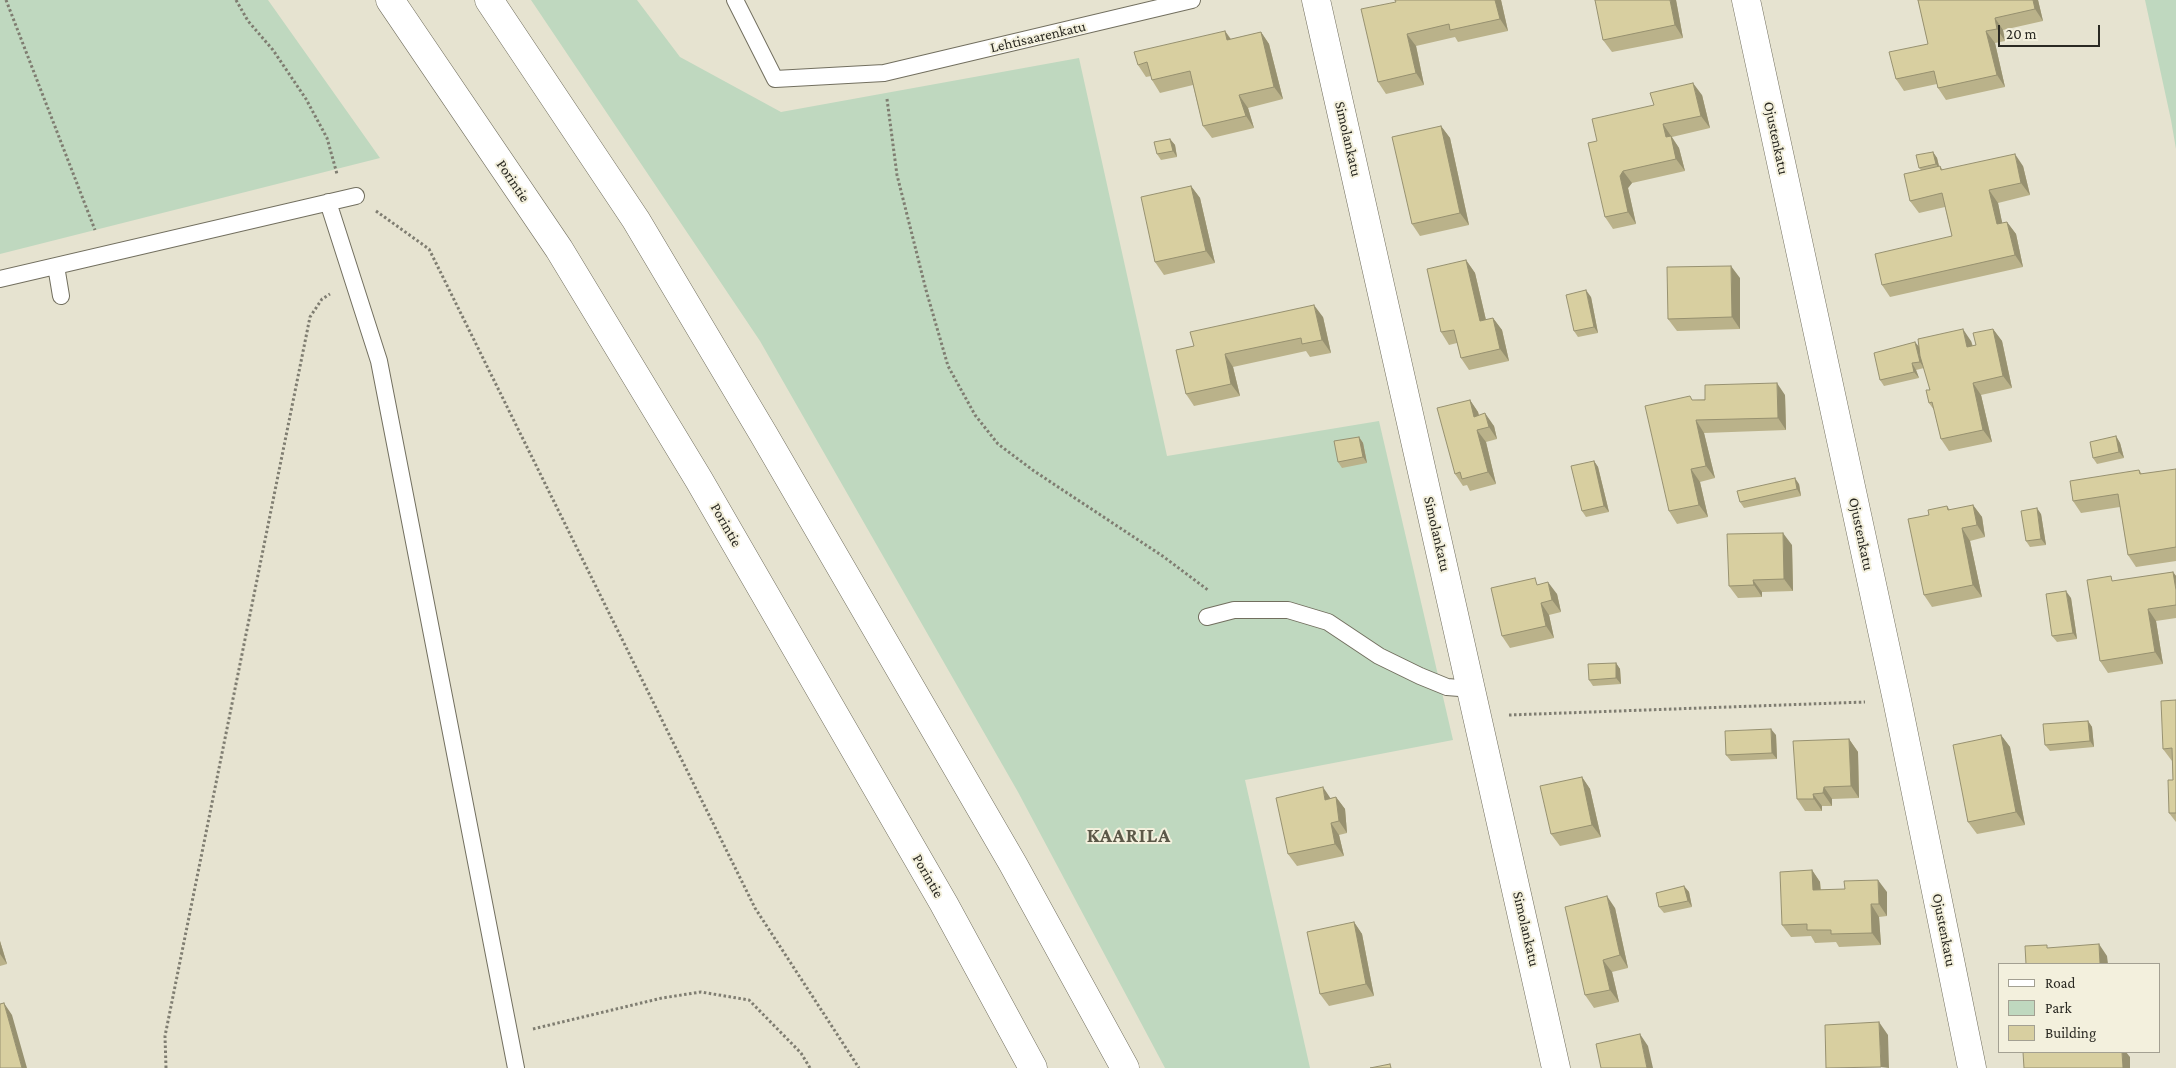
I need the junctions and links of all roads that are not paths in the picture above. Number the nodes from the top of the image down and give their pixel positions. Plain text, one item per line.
1 (390, 0) edge
2 (490, 0) edge
3 (735, 0) edge
4 (1192, 0) edge
5 (1316, 0) edge
6 (1746, 0) edge
7 (56, 266) junction
8 (0, 279) edge
9 (61, 296) dead end
10 (1207, 617) dead end
11 (1472, 689) junction
12 (516, 1068) edge
13 (1033, 1068) edge
14 (1125, 1068) edge
15 (1556, 1068) edge
16 (1972, 1068) edge

1 - 13 main road, Porintie
2 - 14 main road
3 - 4 lane, Lehtisaarenkatu
5 - 11 main road, Simolankatu
6 - 16 main road, Ojustenkatu
7 - 8 lane
7 - 9 lane
7 - 12 lane
10 - 11 lane
11 - 15 main road, Simolankatu

